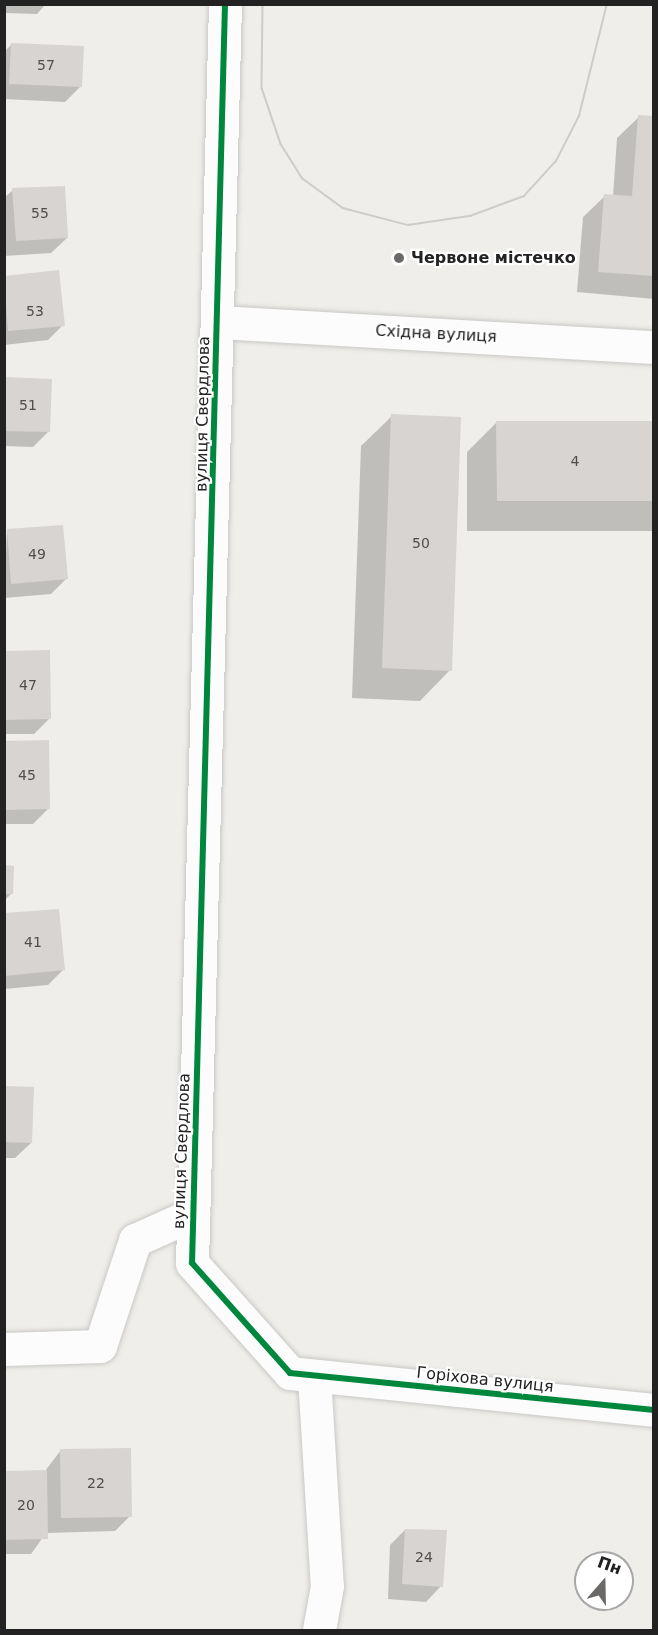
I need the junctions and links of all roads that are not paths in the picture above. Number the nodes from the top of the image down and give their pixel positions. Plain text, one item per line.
1 (225, 4) edge
2 (218, 322) junction
3 (654, 346) edge
4 (193, 1214) junction
5 (4, 1349) edge
6 (314, 1376) junction
7 (654, 1410) edge
8 (319, 1630) edge

1 - 2 street, вулиця Свердлова
2 - 3 street, Східна вулиця
2 - 4 street, вулиця Свердлова
4 - 5 street
4 - 6 street, вулиця Свердлова
6 - 7 street, Горіхова вулиця
6 - 8 street

